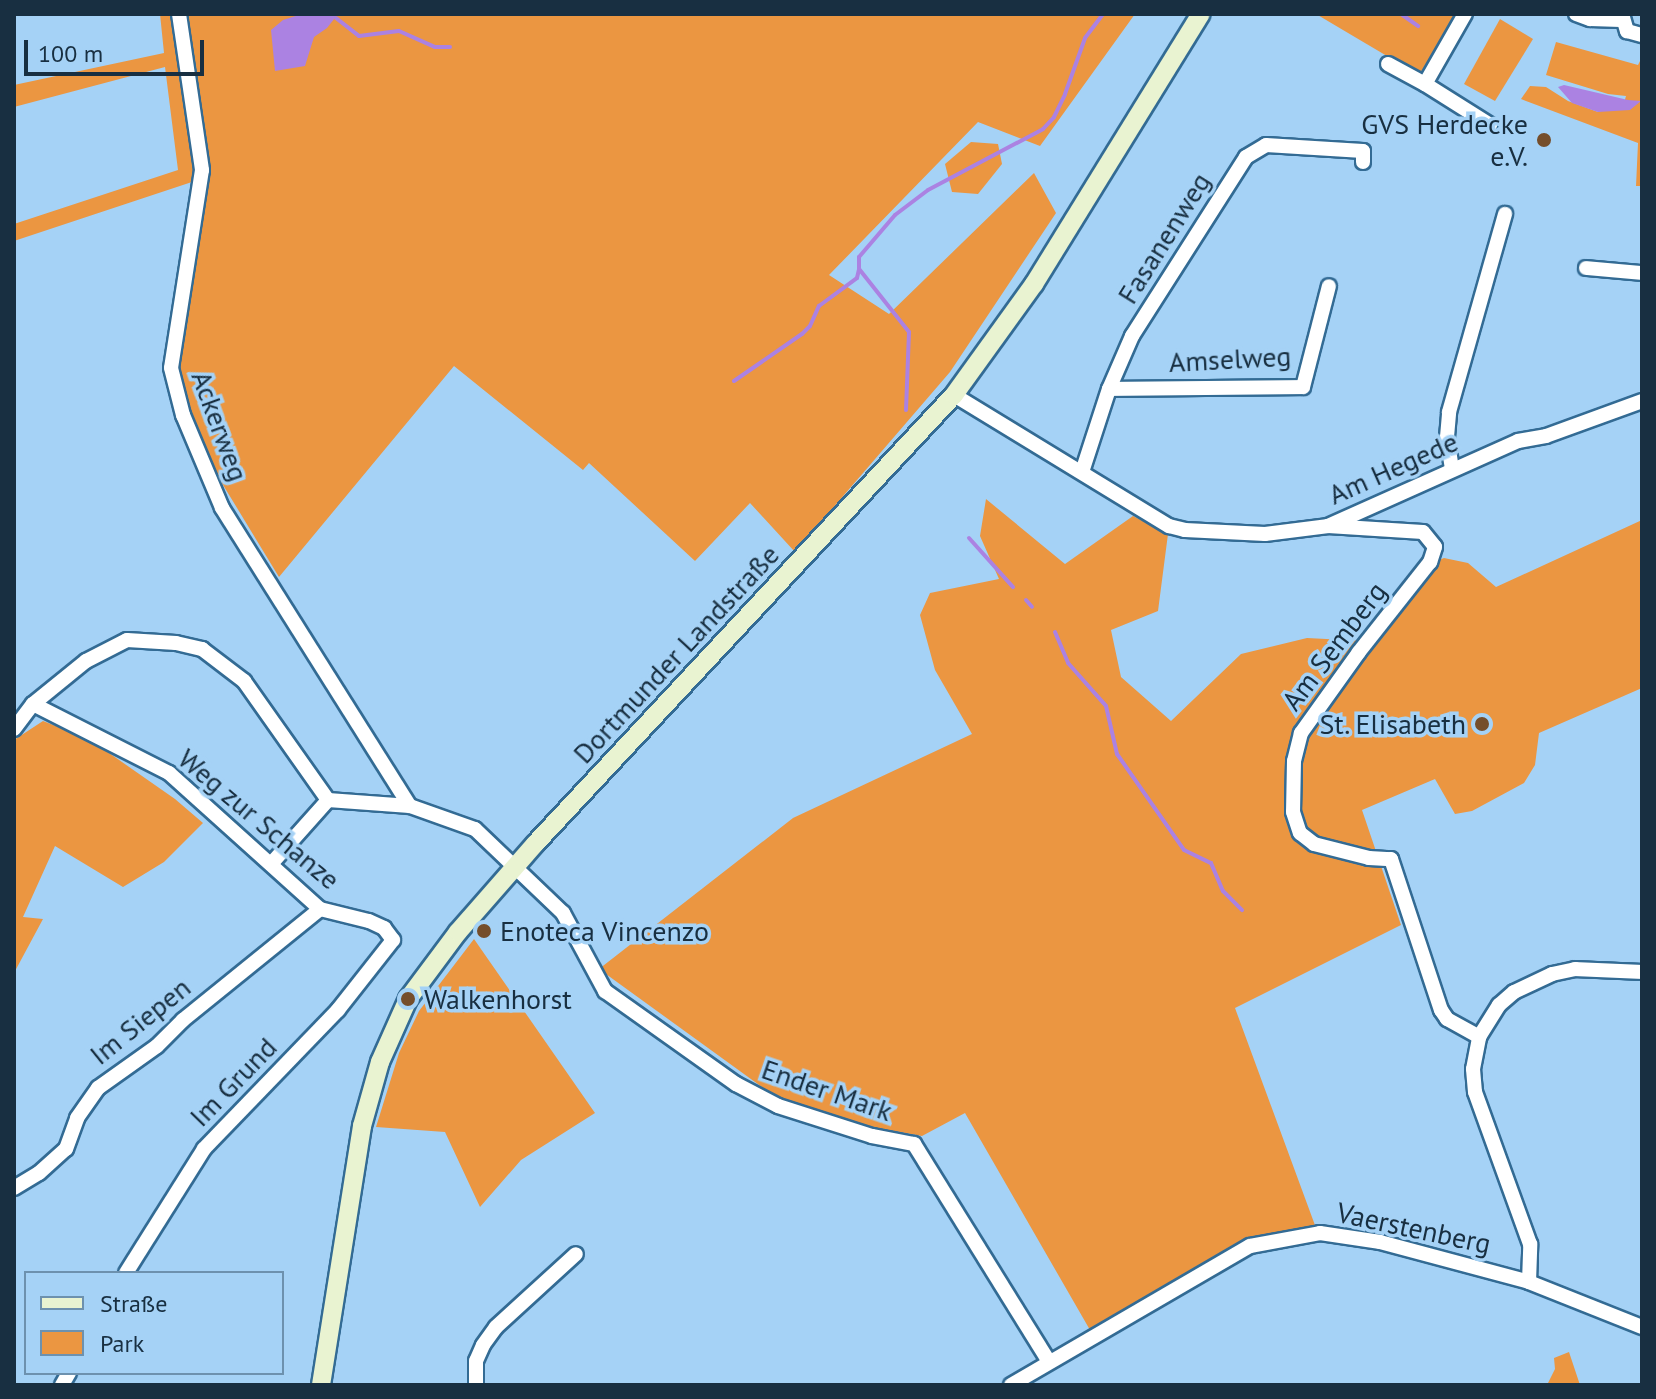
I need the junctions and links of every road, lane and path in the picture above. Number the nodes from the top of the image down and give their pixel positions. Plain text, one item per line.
1 (179, 14) edge
2 (1201, 14) edge
3 (1465, 14) edge
4 (1576, 14) edge
5 (1622, 17) edge
6 (1642, 35) edge
7 (1388, 64) dead end
8 (1425, 84) junction
9 (1490, 125) dead end
10 (1363, 162) dead end
11 (1505, 214) dead end
12 (1586, 268) dead end
13 (1642, 273) edge
14 (1329, 286) dead end
15 (1109, 389) junction
16 (954, 395) junction
17 (1642, 401) edge
18 (1452, 469) junction
19 (1082, 472) junction
20 (1328, 526) junction
21 (33, 704) junction
22 (14, 729) edge
23 (328, 800) junction
24 (410, 806) junction
25 (271, 864) junction
26 (514, 868) junction
27 (320, 909) junction
28 (393, 940) joint
29 (1642, 972) edge
30 (1479, 1037) junction
31 (14, 1188) edge
32 (576, 1254) dead end
33 (127, 1271) edge
34 (1529, 1282) junction
35 (1642, 1327) edge
36 (1049, 1362) junction
37 (473, 1384) edge
38 (321, 1385) edge
39 (1011, 1385) edge

1 - 24 street, Ackerweg
2 - 16 main road, Dortmunder Landstraße
3 - 8 street
4 - 5 street
5 - 6 street
7 - 8 street
8 - 9 street
10 - 15 street, Fasanenweg
11 - 18 street
12 - 13 street
14 - 15 street, Amselweg
15 - 19 street, Fasanenweg
16 - 19 street, Am Hegede
16 - 26 main road, Dortmunder Landstraße
17 - 18 street, Am Hegede
18 - 20 street, Am Hegede
19 - 20 street, Am Hegede
20 - 30 street, Am Semberg
21 - 22 street
21 - 23 street
21 - 25 street, Weg zur Schanze
23 - 24 street, Ender Mark
23 - 25 street
24 - 26 street, Ender Mark
25 - 27 street, Weg zur Schanze
26 - 36 street, Ender Mark
26 - 38 main road, Dortmunder Landstraße
27 - 28 street, Weg zur Schanze
27 - 31 street, Im Siepen
28 - 33 street, Im Grund
29 - 30 street
30 - 34 street
32 - 37 street
34 - 35 street, Vaerstenberg
34 - 36 street, Vaerstenberg
36 - 39 street, Vaerstenberg

